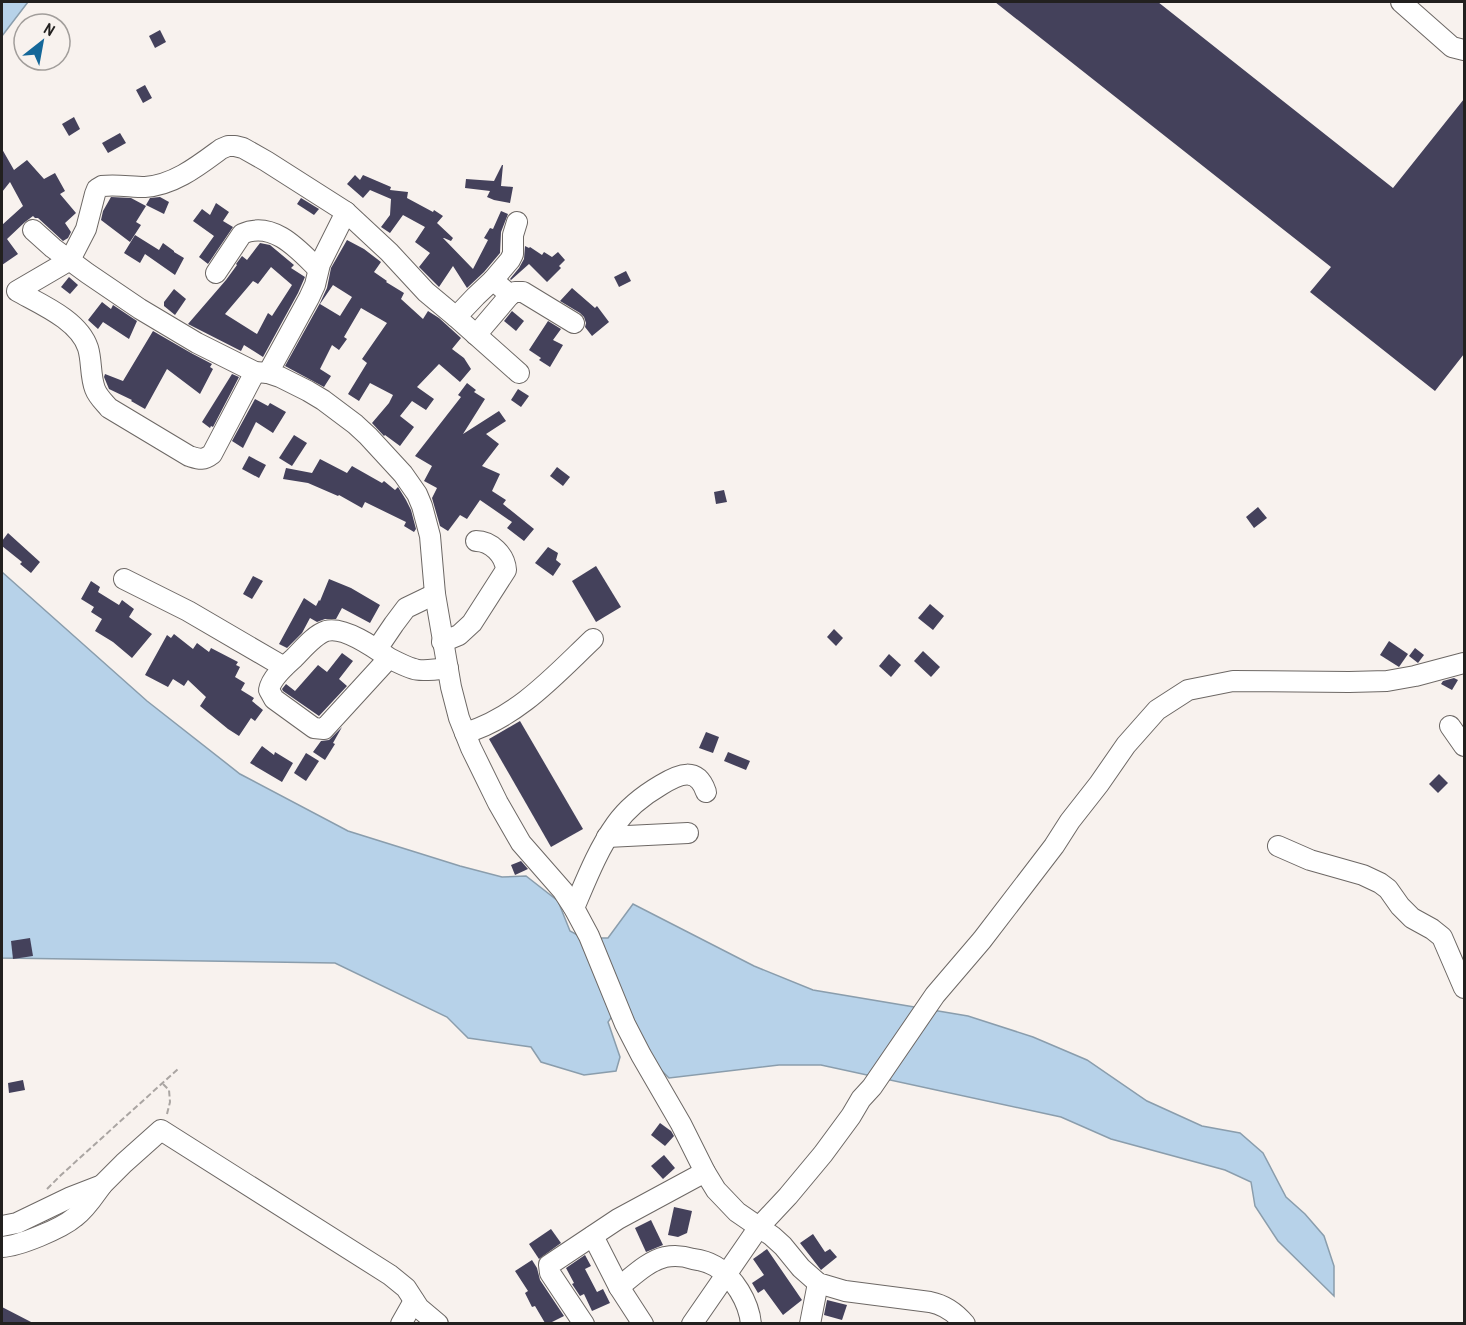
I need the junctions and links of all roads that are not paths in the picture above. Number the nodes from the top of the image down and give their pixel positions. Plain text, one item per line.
1 (1401, 2) edge
2 (1464, 50) edge
3 (346, 212) junction
4 (517, 222) dead end
5 (33, 230) dead end
6 (70, 260) junction
7 (318, 269) junction
8 (216, 273) dead end
9 (493, 280) junction
10 (6, 289) edge
11 (510, 295) junction
12 (476, 296) junction
13 (495, 313) junction
14 (456, 317) junction
15 (574, 323) dead end
16 (476, 335) junction
17 (261, 373) junction
18 (519, 373) dead end
19 (476, 542) dead end
20 (124, 579) dead end
21 (435, 594) junction
22 (593, 639) dead end
23 (442, 642) junction
24 (383, 653) junction
25 (1464, 663) edge
26 (284, 667) junction
27 (448, 668) junction
28 (1450, 726) dead end
29 (465, 733) junction
30 (1464, 746) edge
31 (706, 792) dead end
32 (688, 833) dead end
33 (607, 837) junction
34 (1278, 846) dead end
35 (574, 908) junction
36 (1464, 988) edge
37 (705, 1172) junction
38 (102, 1185) junction
39 (5, 1225) edge
40 (759, 1227) junction
41 (593, 1236) junction
42 (11, 1245) edge
43 (726, 1274) junction
44 (818, 1283) junction
45 (618, 1287) junction
46 (414, 1301) junction
47 (401, 1323) edge
48 (438, 1323) edge
49 (584, 1323) edge
50 (643, 1323) edge
51 (692, 1323) edge
52 (751, 1323) edge
53 (810, 1323) edge
54 (965, 1323) edge

1 - 2 street
3 - 6 street
3 - 7 street
3 - 14 street
4 - 9 street
5 - 6 street
6 - 10 street
6 - 17 street
7 - 8 street
7 - 17 street
9 - 11 street
9 - 12 street
10 - 17 street
11 - 13 street
11 - 15 street
12 - 13 street
12 - 14 street
13 - 16 street
14 - 16 street
16 - 18 street
17 - 21 street
19 - 23 street
20 - 26 street
21 - 23 street
21 - 24 street
22 - 29 street
23 - 27 street
24 - 26 street
24 - 26 street
24 - 27 street
25 - 40 street
27 - 29 street
28 - 30 street
29 - 35 street
31 - 33 street
32 - 33 street
33 - 35 street
34 - 36 street
35 - 37 street
37 - 40 street
37 - 41 street
38 - 39 street
38 - 42 street
38 - 46 street
39 - 42 street
40 - 43 street
40 - 44 street
41 - 45 street
41 - 49 street
43 - 45 street
43 - 51 street
43 - 52 street
44 - 53 street
44 - 54 street
45 - 50 street
46 - 47 street
46 - 48 street

